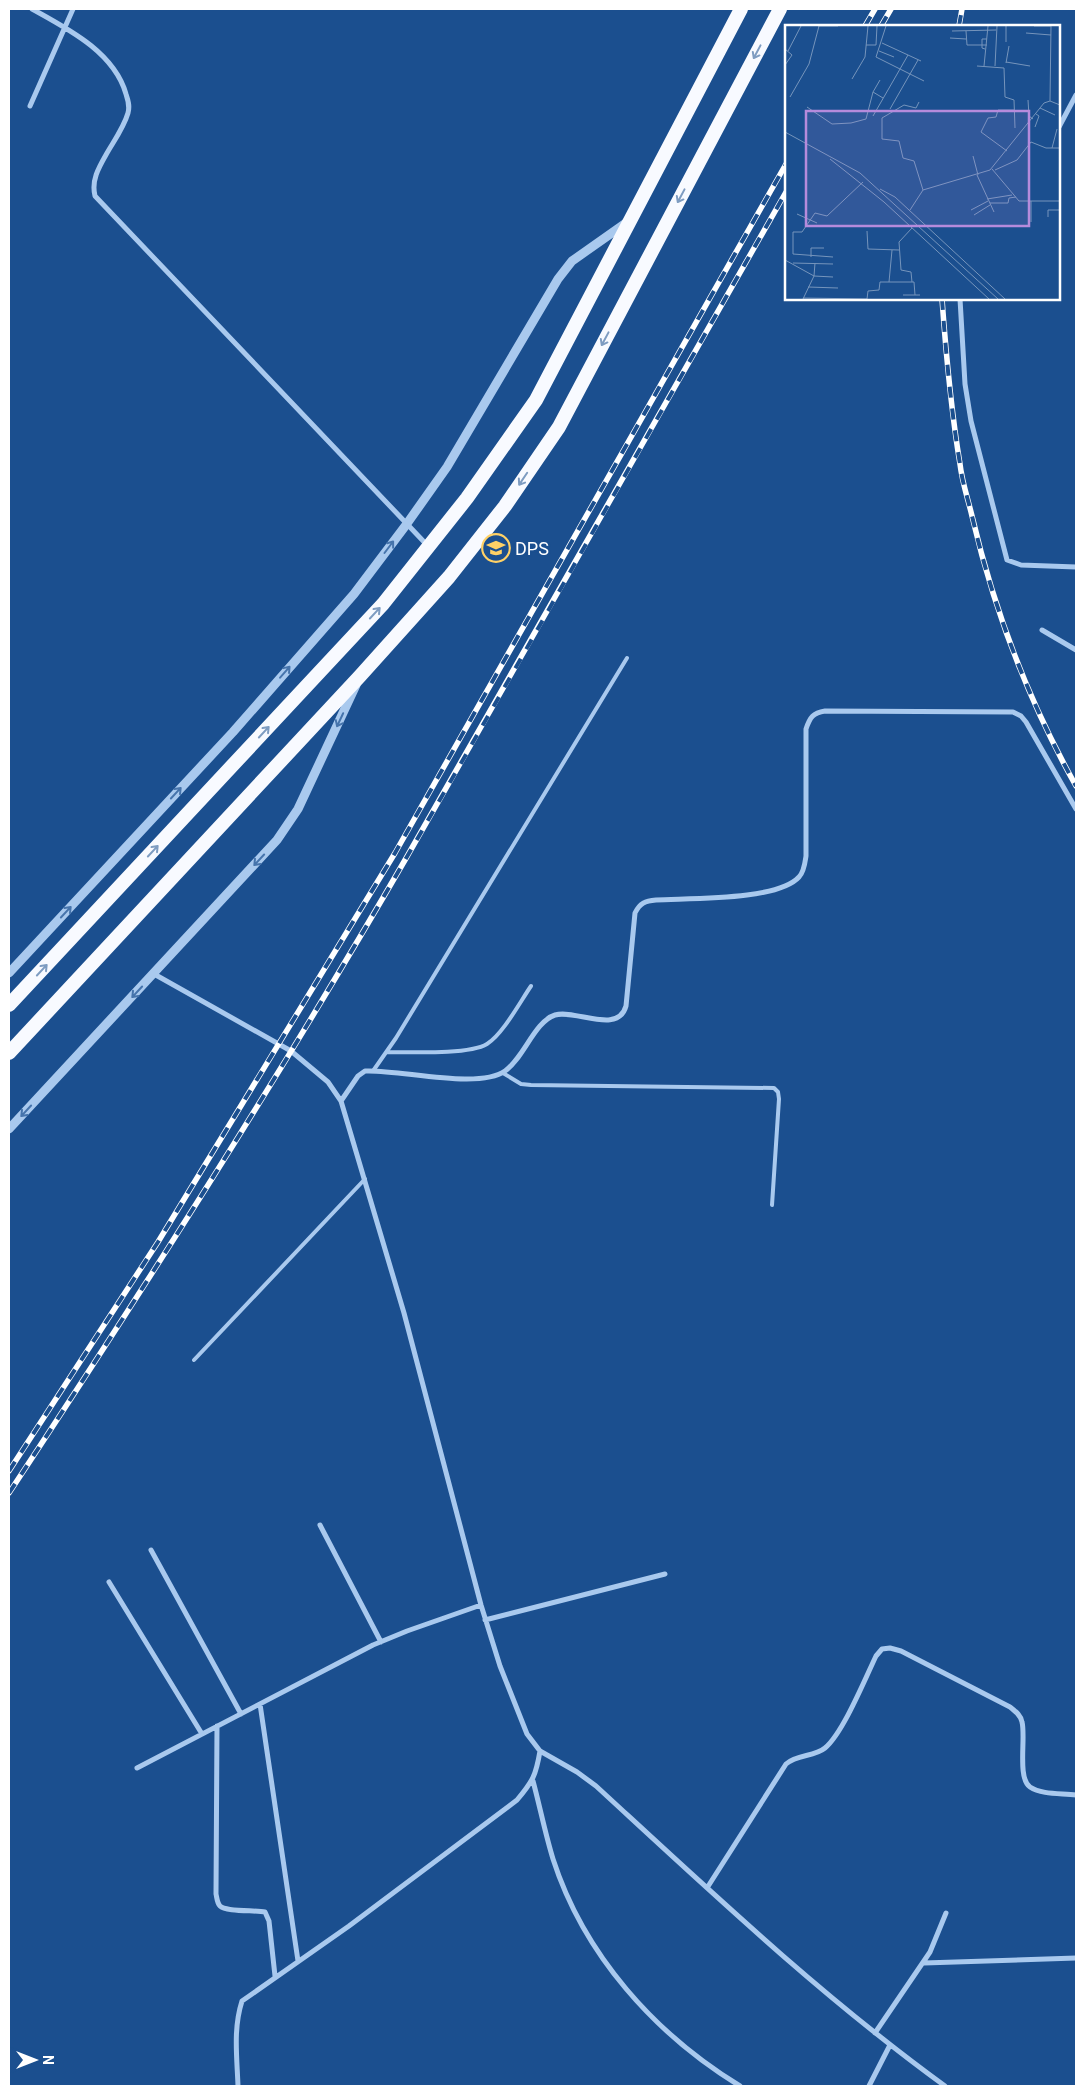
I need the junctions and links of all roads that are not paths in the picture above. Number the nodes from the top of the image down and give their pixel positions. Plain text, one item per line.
1 (32, 9) edge
2 (73, 9) edge
3 (741, 9) edge
4 (780, 9) edge
5 (65, 28) junction
6 (1076, 95) edge
7 (30, 106) dead end
8 (1060, 125) edge
9 (630, 220) junction
10 (960, 300) edge
11 (406, 525) junction
12 (428, 546) junction
13 (1076, 567) edge
14 (1042, 630) dead end
15 (1076, 650) edge
16 (627, 658) dead end
17 (360, 676) junction
18 (1076, 809) edge
19 (9, 973) edge
20 (154, 974) junction
21 (531, 986) dead end
22 (9, 1005) edge
23 (387, 1052) junction
24 (9, 1053) edge
25 (373, 1070) junction
26 (503, 1073) junction
27 (341, 1101) junction
28 (9, 1129) edge
29 (365, 1179) junction
30 (772, 1206) dead end
31 (194, 1360) dead end
32 (320, 1525) dead end
33 (151, 1550) dead end
34 (665, 1574) dead end
35 (109, 1582) dead end
36 (481, 1605) junction
37 (486, 1620) junction
38 (381, 1642) junction
39 (260, 1704) junction
40 (241, 1714) junction
41 (217, 1726) junction
42 (202, 1734) junction
43 (540, 1751) junction
44 (137, 1768) dead end
45 (533, 1781) junction
46 (1076, 1795) edge
47 (707, 1888) junction
48 (946, 1913) dead end
49 (1076, 1958) edge
50 (298, 1961) junction
51 (924, 1963) junction
52 (276, 1976) junction
53 (875, 2033) junction
54 (890, 2045) junction
55 (238, 2086) edge
56 (740, 2086) edge
57 (869, 2086) edge
58 (945, 2086) edge

1 - 5 street
2 - 5 street
3 - 9 highway
4 -> 17 highway
5 - 7 street
5 - 11 street
6 - 8 street
9 - 11 street
9 - 12 highway
10 - 13 street
11 - 12 street
19 -> 11 street
22 -> 12 highway
14 - 15 street
16 - 23 lane
17 -> 20 street
17 - 24 highway
18 - 26 street
20 - 27 street
20 -> 28 street
21 - 23 lane
23 - 25 lane
25 - 26 street
25 - 27 street
26 - 30 lane
27 - 29 street
29 - 31 lane
29 - 36 street
32 - 38 street
33 - 40 street
34 - 37 street
35 - 42 street
36 - 37 street
36 - 38 street
37 - 43 street
38 - 39 street
39 - 40 street
39 - 50 street
40 - 41 street
41 - 42 street
41 - 52 street
42 - 44 street
43 - 45 street
43 - 47 street
45 - 50 street
45 - 56 street
46 - 47 street
47 - 53 street
48 - 51 street
49 - 51 street
50 - 52 street
51 - 53 street
52 - 55 street
53 - 54 street
54 - 57 street
54 - 58 street

